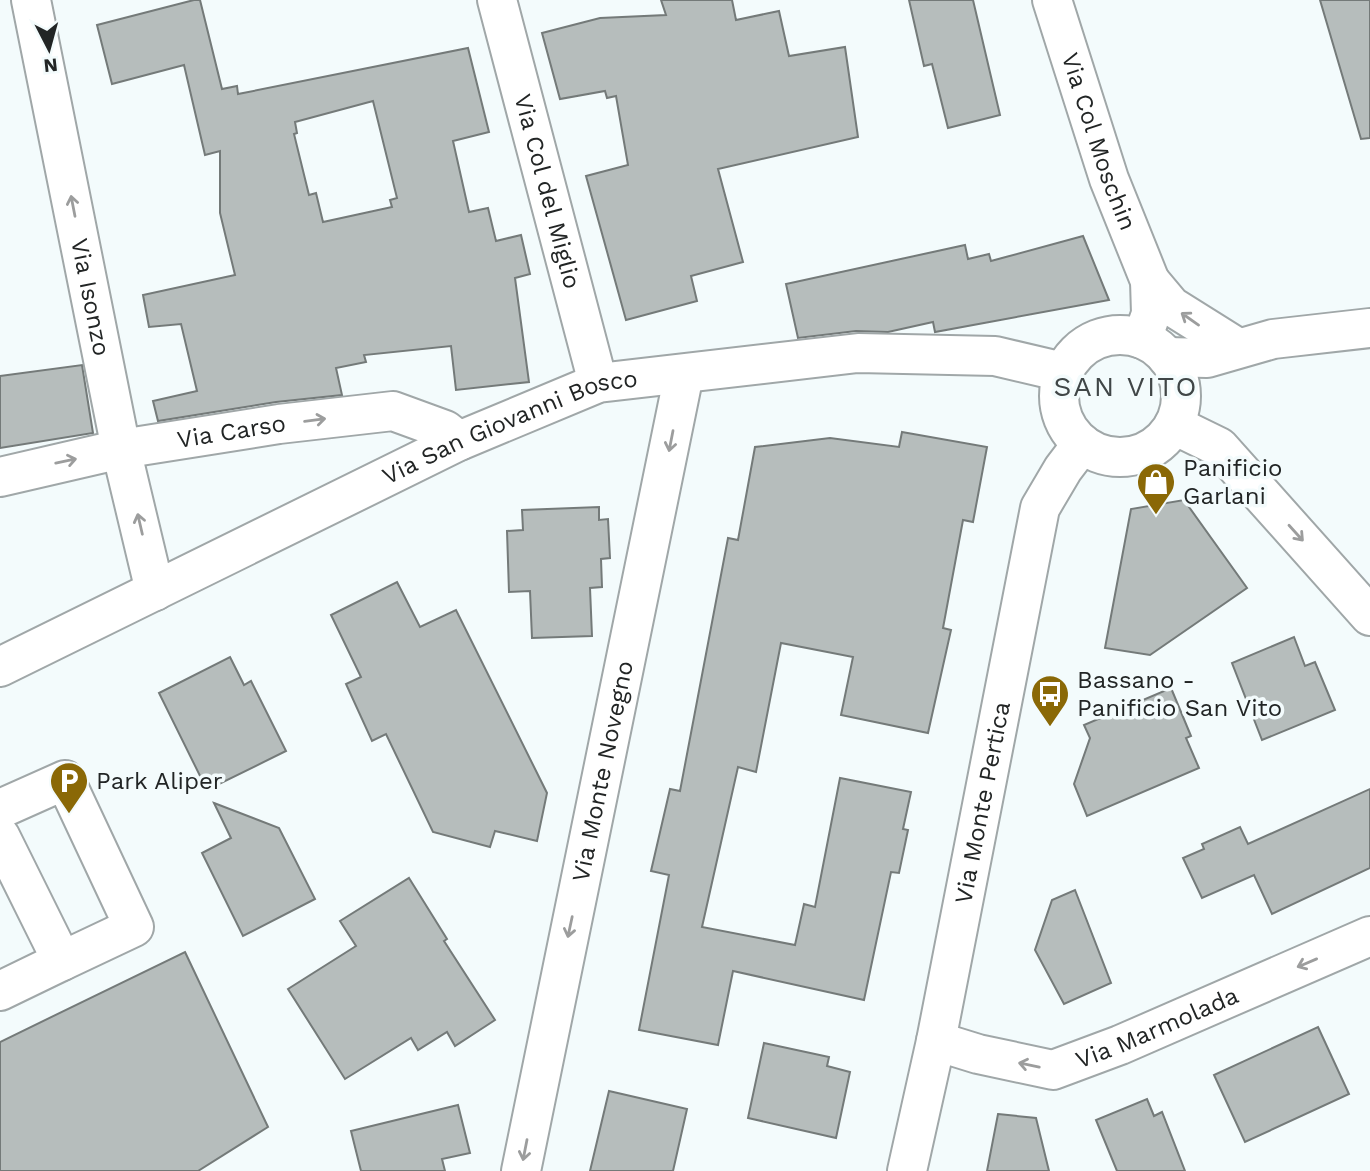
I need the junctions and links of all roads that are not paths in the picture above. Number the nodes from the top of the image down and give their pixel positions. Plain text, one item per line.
1 (32, 0) edge
2 (497, 0) edge
3 (1052, 0) edge
4 (1150, 281) junction
5 (1370, 328) edge
6 (1222, 353) junction
7 (1063, 373) junction
8 (684, 374) junction
9 (1166, 377) junction
10 (598, 383) junction
11 (458, 441) junction
12 (1082, 444) junction
13 (121, 449) junction
14 (0, 477) edge
15 (155, 591) junction
16 (1370, 616) edge
17 (0, 667) edge
18 (0, 809) edge
19 (0, 836) edge
20 (1370, 936) edge
21 (62, 961) junction
22 (0, 991) edge
23 (936, 1041) junction
24 (521, 1171) edge
25 (906, 1171) edge

13 -> 1 street, Via Isonzo
2 - 10 street, Via Col del Miglio
3 - 4 street, Via Col Moschin
6 -> 4 street, Via Col Moschin
4 - 9 street, Via Col Moschin
5 - 6 street
6 - 9 street
7 - 8 street, Via San Giovanni Bosco
7 - 9 street
7 - 12 street
8 - 10 street, Via San Giovanni Bosco
8 -> 24 street, Via Monte Novegno
9 - 12 street
9 -> 16 street
10 - 11 street, Via San Giovanni Bosco
13 -> 11 street, Via Carso
11 - 15 street, Via San Giovanni Bosco
12 - 23 street, Via Monte Pertica
14 -> 13 street, Via Carso
15 -> 13 street, Via Isonzo
15 - 17 street, Via San Giovanni Bosco
18 - 21 street
19 - 21 street
20 -> 23 street, Via Marmolada
21 - 22 street
23 - 25 street, Via Monte Pertica

